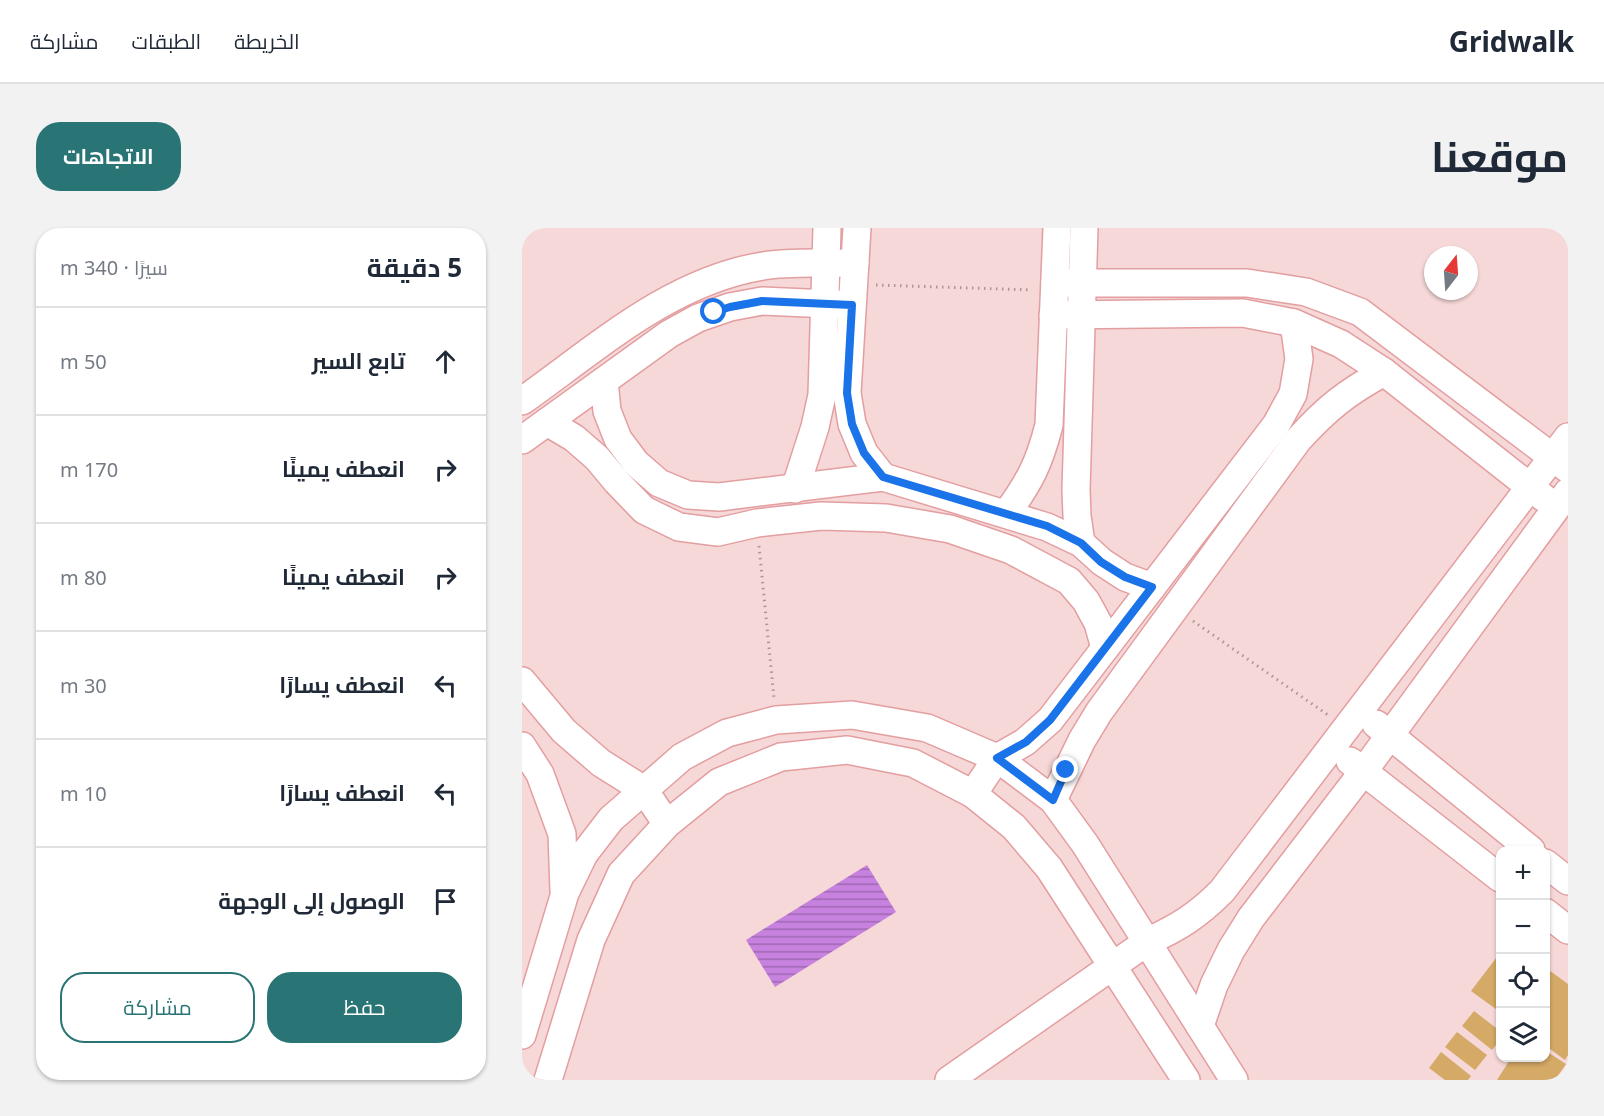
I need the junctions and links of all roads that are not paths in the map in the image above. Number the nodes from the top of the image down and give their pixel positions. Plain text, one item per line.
1 (827, 228) edge
2 (857, 228) edge
3 (1057, 228) edge
4 (1084, 228) edge
5 (826, 264) junction
6 (854, 284) junction
7 (1083, 284) junction
8 (1054, 296) junction
9 (825, 304) junction
10 (1082, 314) junction
11 (1294, 323) junction
12 (1384, 372) junction
13 (604, 381) junction
14 (522, 401) edge
15 (547, 422) junction
16 (522, 440) edge
17 (1563, 455) edge
18 (883, 477) junction
19 (1530, 487) junction
20 (795, 489) junction
21 (1562, 500) edge
22 (1007, 513) junction
23 (1081, 543) junction
24 (1152, 587) junction
25 (1106, 648) junction
26 (522, 681) edge
27 (1346, 729) junction
28 (1389, 735) junction
29 (522, 746) edge
30 (997, 758) junction
31 (1363, 772) junction
32 (644, 790) junction
33 (973, 794) junction
34 (1053, 800) junction
35 (667, 824) junction
36 (1525, 846) edge
37 (1550, 867) edge
38 (1496, 875) edge
39 (1568, 881) edge
40 (564, 893) junction
41 (1550, 916) edge
42 (1568, 930) edge
43 (1147, 942) junction
44 (1113, 966) junction
45 (1200, 1026) junction
46 (522, 1035) edge
47 (548, 1080) edge
48 (949, 1080) edge
49 (1186, 1080) edge
50 (1234, 1080) edge

1 - 5 street
2 - 6 street
3 - 8 street
4 - 7 street
5 - 6 street
5 - 9 street
5 - 14 street
6 - 9 street
6 - 18 street
7 - 8 street
7 - 10 street
7 - 17 street
8 - 10 street
8 - 22 street
9 - 13 street
9 - 20 street
10 - 11 street
10 - 23 street
11 - 12 street
11 - 24 street
12 - 19 street
12 - 34 street
13 - 15 street
13 - 20 street
15 - 16 street
15 - 25 street
17 - 19 street
18 - 20 street
18 - 22 street
19 - 21 street
19 - 27 street
21 - 28 street
22 - 23 street
23 - 24 street
24 - 25 street
25 - 30 street
26 - 32 street
27 - 28 street
27 - 31 street
27 - 43 street
28 - 31 street
28 - 36 street
29 - 40 street
30 - 32 street
30 - 33 street
30 - 34 street
31 - 38 street
31 - 45 street
32 - 35 street
32 - 40 street
33 - 35 street
33 - 44 street
34 - 43 street
35 - 47 street
37 - 39 street
40 - 46 street
41 - 42 street
43 - 44 street
43 - 45 street
44 - 48 street
44 - 49 street
45 - 50 street

